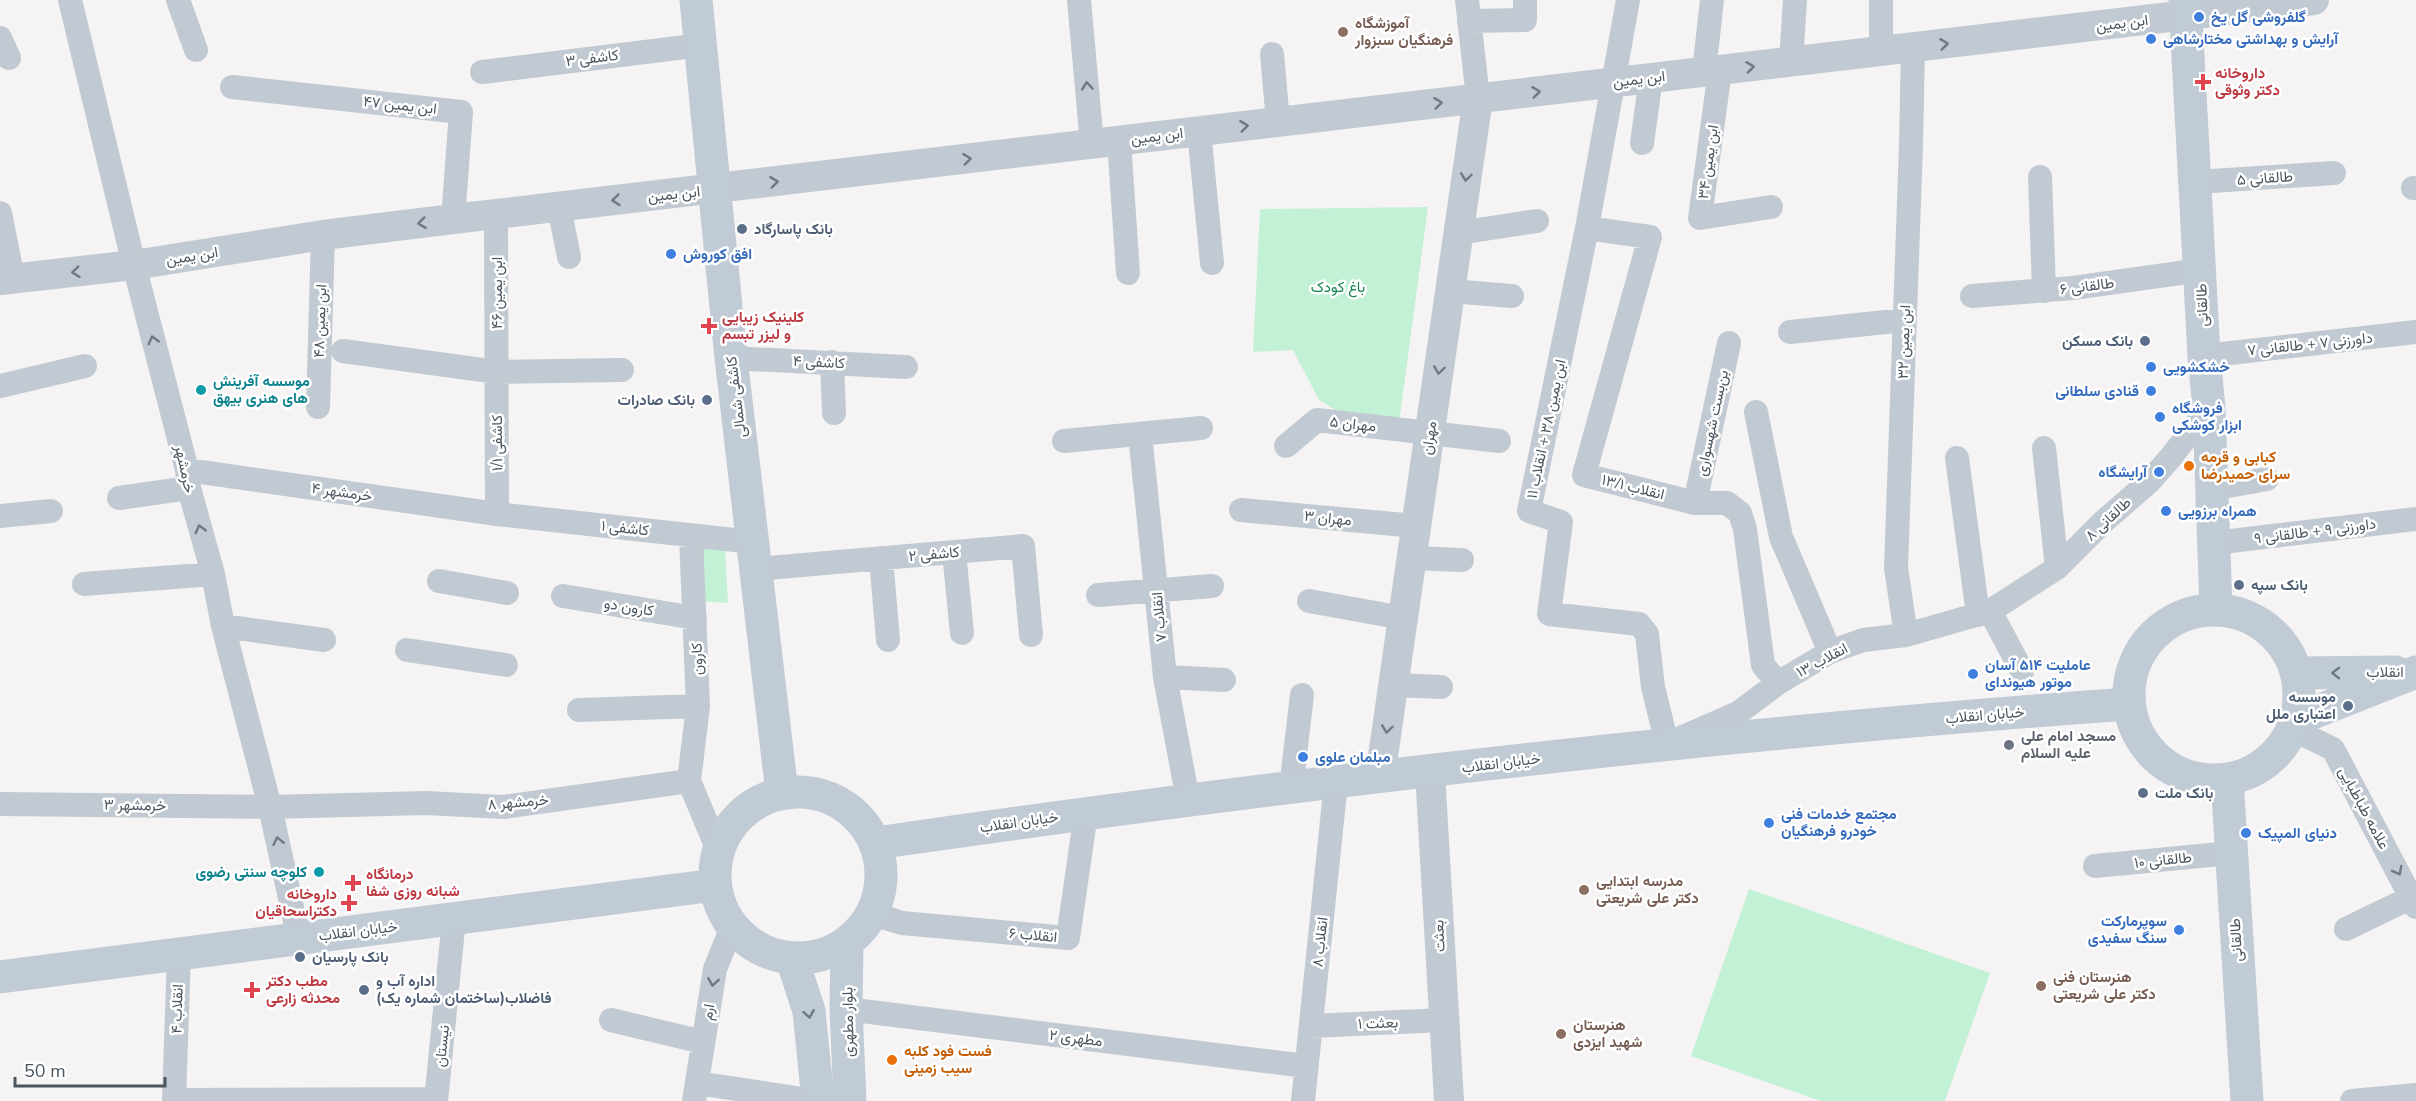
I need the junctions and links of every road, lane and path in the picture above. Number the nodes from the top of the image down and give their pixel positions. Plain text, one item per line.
1 (70, 0) edge
2 (178, 0) edge
3 (696, 0) edge
4 (1079, 0) edge
5 (1525, 0) edge
6 (1628, 0) edge
7 (1712, 0) edge
8 (1795, 0) edge
9 (1881, 0) edge
10 (2314, 0) edge
11 (2186, 8) edge
12 (1468, 11) edge
13 (702, 45) junction
14 (1913, 48) junction
15 (196, 50) dead end
16 (1881, 51) junction
17 (1272, 54) dead end
18 (1791, 62) junction
19 (1712, 71) junction
20 (482, 72) dead end
21 (1651, 78) junction
22 (1614, 82) junction
23 (232, 87) dead end
24 (1478, 98) junction
25 (1278, 122) junction
26 (1199, 131) junction
27 (1106, 143) junction
28 (1642, 143) dead end
29 (2334, 173) dead end
30 (2040, 177) dead end
31 (2196, 182) junction
32 (716, 189) junction
33 (559, 207) junction
34 (1771, 207) dead end
35 (0, 213) edge
36 (496, 215) junction
37 (453, 219) junction
38 (1537, 221) dead end
39 (1587, 228) junction
40 (1458, 233) junction
41 (323, 235) junction
42 (569, 257) dead end
43 (1212, 263) dead end
44 (134, 265) junction
45 (2201, 270) junction
46 (1128, 273) dead end
47 (6, 279) edge
48 (1450, 291) junction
49 (2044, 291) junction
50 (1512, 296) dead end
51 (1972, 296) dead end
52 (1905, 320) junction
53 (1790, 332) dead end
54 (2416, 332) edge
55 (1729, 343) dead end
56 (344, 351) dead end
57 (2204, 356) junction
58 (731, 358) junction
59 (832, 362) junction
60 (85, 366) dead end
61 (906, 367) dead end
62 (622, 370) dead end
63 (497, 372) junction
64 (0, 386) edge
65 (318, 407) dead end
66 (2209, 408) junction
67 (1756, 412) dead end
68 (834, 414) dead end
69 (1201, 428) dead end
70 (1430, 432) junction
71 (1140, 434) junction
72 (1064, 441) dead end
73 (1499, 441) dead end
74 (1286, 446) dead end
75 (2044, 448) dead end
76 (1958, 458) dead end
77 (188, 479) junction
78 (2267, 479) dead end
79 (2212, 489) junction
80 (119, 498) dead end
81 (1695, 503) junction
82 (1241, 510) dead end
83 (51, 511) dead end
84 (498, 514) junction
85 (0, 516) edge
86 (2416, 519) edge
87 (1416, 526) junction
88 (691, 536) junction
89 (2214, 543) junction
90 (954, 552) junction
91 (755, 556) junction
92 (881, 558) junction
93 (1412, 558) junction
94 (1462, 560) dead end
95 (2057, 568) junction
96 (213, 574) junction
97 (439, 580) dead end
98 (84, 584) dead end
99 (1212, 586) dead end
100 (1157, 590) junction
101 (507, 593) dead end
102 (1098, 595) dead end
103 (563, 596) dead end
104 (1309, 601) dead end
105 (2216, 609) junction
106 (1984, 613) junction
107 (695, 618) junction
108 (1403, 618) junction
109 (223, 626) junction
110 (962, 633) dead end
111 (1031, 635) dead end
112 (1906, 635) junction
113 (324, 640) dead end
114 (888, 640) dead end
115 (407, 650) dead end
116 (1830, 652) junction
117 (506, 664) dead end
118 (2022, 670) dead end
119 (2416, 672) edge
120 (2296, 673) junction
121 (1165, 677) junction
122 (1224, 680) dead end
123 (1778, 684) junction
124 (1393, 685) junction
125 (1441, 687) dead end
126 (1302, 695) dead end
127 (2128, 704) junction
128 (698, 706) junction
129 (579, 710) dead end
130 (2294, 724) junction
131 (1667, 744) junction
132 (1430, 772) junction
133 (1380, 777) junction
134 (2227, 779) junction
135 (690, 781) junction
136 (1336, 782) junction
137 (1291, 788) junction
138 (782, 793) junction
139 (1188, 800) junction
140 (0, 804) edge
141 (270, 807) junction
142 (1086, 813) junction
143 (876, 843) junction
144 (718, 850) junction
145 (2231, 853) junction
146 (2095, 866) dead end
147 (715, 885) junction
148 (2414, 902) edge
149 (873, 914) junction
150 (454, 919) junction
151 (732, 927) junction
152 (2346, 930) dead end
153 (299, 939) junction
154 (848, 943) junction
155 (179, 954) junction
156 (792, 959) junction
157 (0, 977) edge
158 (846, 1009) junction
159 (611, 1020) dead end
160 (1444, 1020) junction
161 (1311, 1026) junction
162 (703, 1042) junction
163 (1306, 1066) junction
164 (695, 1092) edge
165 (2416, 1095) edge
166 (174, 1100) edge
167 (436, 1100) edge
168 (817, 1101) edge
169 (850, 1101) edge
170 (1303, 1101) edge
171 (1449, 1101) edge
172 (2247, 1101) edge
173 (2352, 1101) edge

1 - 44 street, خرمشهر
2 - 15 street
3 - 13 main road, کاشفی شمالی
27 -> 4 street
5 - 12 street
6 - 22 street, ابن یمین ۳۸ + انقلاب ۱۱
7 - 19 street
8 - 18 street
9 - 16 street
10 - 11 street, ابن یمین
14 -> 11 street, ابن یمین
11 - 31 main road, طالقانی
12 - 24 street
13 - 20 street, کاشفی ۳
13 - 32 main road, کاشفی شمالی
14 - 16 street, ابن یمین
14 - 52 street, ابن یمین ۳۲
16 - 18 street, ابن یمین
17 - 25 street
19 -> 18 street, ابن یمین
19 - 21 street, ابن یمین
19 - 34 street, ابن یمین ۳۴
21 - 22 street, ابن یمین
21 - 28 street
24 -> 22 street, ابن یمین
22 - 39 street, ابن یمین ۳۸ + انقلاب ۱۱
23 - 37 street, ابن یمین ۴۷
25 -> 24 street, ابن یمین
24 -> 40 street, مهران
26 -> 25 street, ابن یمین
26 - 27 street, ابن یمین
26 - 43 street
32 -> 27 street, ابن یمین
27 - 46 street
29 - 31 street, طالقانی ۵
30 - 49 street
31 - 45 main road, طالقانی
32 -> 33 street, ابن یمین
32 - 58 main road, کاشفی شمالی
33 - 36 street, ابن یمین
33 - 42 street
35 - 47 street
36 - 37 street, ابن یمین
36 - 63 street, ابن یمین ۴۶
37 -> 41 street, ابن یمین
38 - 40 street
39 - 81 street, انقلاب ۱۳/۱
39 - 131 street, ابن یمین ۳۸ + انقلاب ۱۱
40 - 48 street, مهران
41 - 44 street, ابن یمین
41 - 65 street, ابن یمین ۴۸
44 -> 47 street, ابن یمین
77 -> 44 street, خرمشهر
45 - 49 street, طالقانی ۶
45 - 57 main road, طالقانی
48 - 50 street
48 -> 70 street, مهران
49 - 51 street, طالقانی ۶
52 - 53 street
52 - 112 street, ابن یمین ۳۲
54 - 57 street, داورزنی ۷ + طالقانی ۷
55 - 81 street, بن‌بست شهسواری
56 - 63 street
57 - 66 main road, طالقانی
58 - 59 street, کاشفی ۴
58 - 91 main road, کاشفی شمالی
59 - 61 street, کاشفی ۴
59 - 68 street
60 - 64 street
62 - 63 street
63 - 84 street, کاشفی ۱/۱
66 - 79 main road, طالقانی
66 - 95 street, طالقانی ۸
67 - 116 street
69 - 71 street
70 - 73 street, مهران ۵
70 - 74 street, مهران ۵
70 - 87 street, مهران
71 - 72 street
71 - 100 street, انقلاب ۷
75 - 95 street
76 - 106 street
77 - 80 street, خرمشهر ۴
77 - 84 street, خرمشهر ۴
96 -> 77 street, خرمشهر
78 - 79 street
79 - 89 main road, طالقانی
81 - 123 street, انقلاب ۱۳/۱
82 - 87 street, مهران ۳
83 - 85 street
84 - 88 street, کاشفی ۱
86 - 89 street, داورزنی ۹ + طالقانی ۹
87 - 93 street, مهران
88 - 91 street, کاشفی ۱
88 - 107 street, کارون
89 - 105 main road, طالقانی
90 - 92 street, کاشفی ۲
90 - 110 street
90 - 111 street, کاشفی ۲
91 - 92 street, کاشفی ۲
91 - 138 main road, کاشفی شمالی
92 - 114 street
93 - 94 street
93 - 108 street, مهران
95 - 106 street, طالقانی ۸
96 - 98 street
96 - 109 street, خرمشهر
97 - 101 street
99 - 100 street
100 - 102 street
100 - 121 street, انقلاب ۷
103 - 107 street, کارون دو
104 - 108 street
105 - 120 main road
105 - 127 main road
106 - 112 street, انقلاب ۱۳
106 - 118 street
107 - 128 street, کارون
108 - 124 street, مهران
109 - 113 street
109 - 141 street, خرمشهر
112 - 116 street, انقلاب ۱۳
115 - 117 street
116 - 123 street, انقلاب ۱۳
119 -> 120 main road, انقلاب
119 - 130 main road, انقلاب
120 - 130 main road
121 - 122 street
121 - 139 street, انقلاب ۷
123 - 131 street, انقلاب ۱۳
124 - 125 street
124 -> 133 street, مهران
126 - 137 street
127 - 131 main road, خیابان انقلاب
127 - 134 main road
128 - 129 street
128 - 135 street, کارون
130 - 134 main road
130 -> 148 street, علامه طباطبایی
131 - 132 main road, خیابان انقلاب
132 - 133 main road, خیابان انقلاب
132 - 160 street, بعثت
133 - 136 main road, خیابان انقلاب
134 - 145 main road, طالقانی
135 - 141 street, خرمشهر ۸
135 - 144 street
136 - 137 main road, خیابان انقلاب
136 - 161 street, انقلاب ۸
137 - 139 main road, خیابان انقلاب
138 - 143 main road
138 - 144 main road
139 - 142 main road, خیابان انقلاب
140 - 141 street, خرمشهر ۳
153 -> 141 street, خرمشهر
142 - 143 main road, خیابان انقلاب
142 - 149 street, انقلاب ۶
143 - 149 main road
144 - 147 main road
145 - 146 street, طالقانی ۱۰
145 - 172 main road, طالقانی
147 - 150 main road, خیابان انقلاب
147 - 151 main road
148 - 152 street
149 - 154 main road
150 - 153 main road, خیابان انقلاب
150 - 167 street, نیستان
151 - 156 main road
151 -> 162 street, ارم
153 - 155 main road, خیابان انقلاب
154 - 156 main road
154 - 158 main road, بلوار مطهری
155 - 157 main road, خیابان انقلاب
155 - 166 street, انقلاب ۴
156 -> 168 main road
158 - 163 street, مطهری ۲
158 - 169 main road, بلوار مطهری
159 - 162 street
160 - 161 street, بعثت ۱
160 - 171 street, بعثت
161 - 163 street, انقلاب ۸
162 - 164 street, ارم
163 - 170 street, انقلاب ۸
164 - 168 street
165 - 173 street
166 - 167 street

